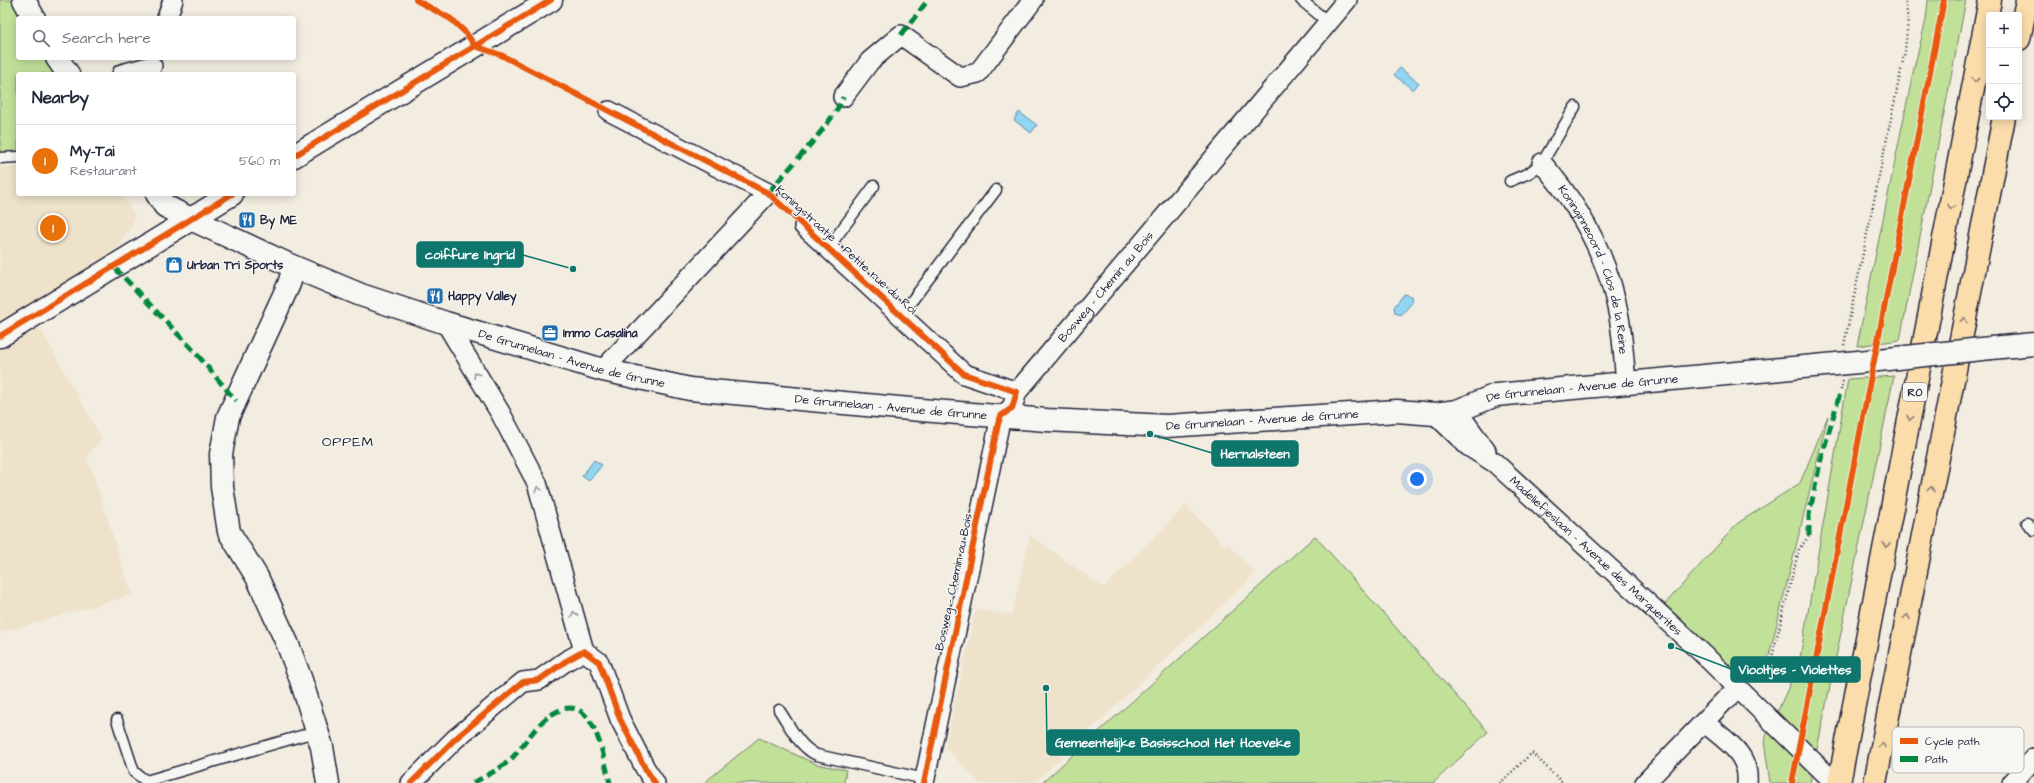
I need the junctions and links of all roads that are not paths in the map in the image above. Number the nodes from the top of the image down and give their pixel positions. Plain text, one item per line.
1 (24, 0) edge
2 (173, 0) edge
3 (551, 0) edge
4 (1033, 0) edge
5 (1300, 0) edge
6 (1990, 0) edge
7 (2027, 0) edge
8 (1339, 3) edge
9 (33, 16) edge
10 (168, 16) edge
11 (1328, 22) junction
12 (2022, 24) edge
13 (58, 60) edge
14 (152, 66) edge
15 (67, 72) edge
16 (130, 72) edge
17 (843, 97) dead end
18 (1575, 107) dead end
19 (609, 111) dead end
20 (2003, 120) edge
21 (296, 155) edge
22 (16, 157) edge
23 (0, 158) edge
24 (1542, 163) junction
25 (1510, 181) dead end
26 (874, 186) dead end
27 (996, 190) dead end
28 (158, 196) edge
29 (229, 196) edge
30 (191, 219) junction
31 (804, 226) road end
32 (828, 248) junction
33 (294, 267) junction
34 (901, 316) junction
35 (446, 323) junction
36 (0, 336) edge
37 (2034, 344) edge
38 (603, 370) junction
39 (1626, 384) junction
40 (1017, 392) junction
41 (1457, 411) junction
42 (1435, 414) junction
43 (1001, 416) junction
44 (1495, 463) junction
45 (2027, 523) dead end
46 (2034, 530) edge
47 (584, 651) junction
48 (1738, 689) junction
49 (779, 710) dead end
50 (117, 720) dead end
51 (1704, 722) junction
52 (318, 731) junction
53 (2034, 758) edge
54 (2024, 769) edge
55 (2021, 773) edge
56 (924, 781) edge
57 (146, 782) edge
58 (328, 783) edge
59 (411, 783) edge
60 (655, 783) edge
61 (1645, 783) edge
62 (1747, 783) edge
63 (1835, 783) edge
64 (1839, 783) edge
65 (1875, 783) edge
66 (2012, 783) edge

1 - 9 street
2 - 10 street
3 - 21 street
4 - 17 street
5 - 11 lane
6 -> 64 highway, R0
7 - 12 highway
8 - 11 street, Bosweg - Chemin au Bois
11 - 40 street, Bosweg - Chemin au Bois
13 - 15 street
14 - 16 street
18 - 24 lane
19 - 38 street, Koningstraatje - Petite rue du Roi
65 -> 20 highway
22 - 23 lane
24 - 25 lane
24 - 39 street, Koninginneoord - Clos de la Reine
26 - 32 lane
27 - 34 lane
28 - 30 street, De Grunnelaan - Avenue de Grunne
29 - 30 street
30 - 33 street, De Grunnelaan - Avenue de Grunne
30 - 36 street
31 - 32 street, Koningstraatje - Petite rue du Roi
32 - 34 street, Koningstraatje - Petite rue du Roi
33 - 35 street, De Grunnelaan - Avenue de Grunne
33 - 52 street
34 - 40 street, Koningstraatje - Petite rue du Roi
35 - 38 street, De Grunnelaan - Avenue de Grunne
47 -> 35 street
37 - 39 street, De Grunnelaan - Avenue de Grunne, bridge
38 - 43 street, De Grunnelaan - Avenue de Grunne
39 - 41 street, De Grunnelaan - Avenue de Grunne
40 - 43 street, Bosweg - Chemin au Bois
41 - 42 street, De Grunnelaan - Avenue de Grunne
41 - 44 street, Madeliefjeslaan - Avenue des Marguerites
42 - 43 street, De Grunnelaan - Avenue de Grunne
42 - 44 street, Madeliefjeslaan - Avenue des Marguerites
43 - 56 street, Bosweg - Chemin au Bois
44 - 48 street, Madeliefjeslaan - Avenue des Marguerites
45 - 46 lane
47 - 59 street
47 - 60 street
48 - 51 street
48 - 63 street, Madeliefjeslaan - Avenue des Marguerites
49 - 56 lane
50 - 57 lane
51 - 61 street
51 - 62 street
52 - 57 lane
52 - 58 street
53 - 54 street
55 - 66 street

